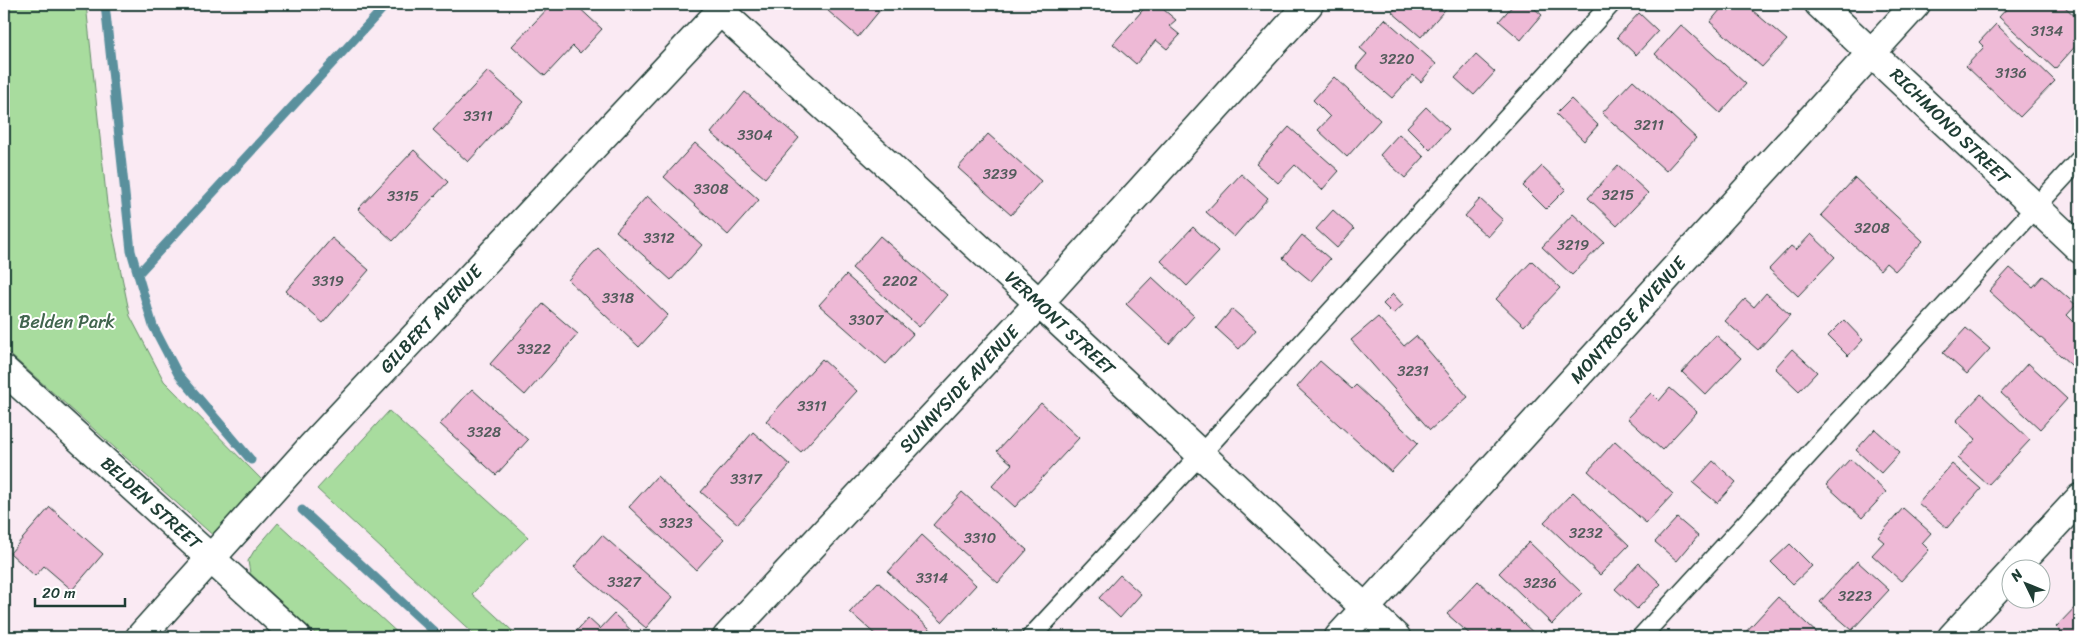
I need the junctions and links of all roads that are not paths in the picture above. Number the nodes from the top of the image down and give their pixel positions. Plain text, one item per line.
1 (1309, 4) edge
2 (1611, 4) edge
3 (1819, 4) edge
4 (1916, 4) edge
5 (723, 8) edge
6 (1872, 52) junction
7 (2080, 159) edge
8 (2035, 208) junction
9 (2080, 249) edge
10 (1039, 303) junction
11 (4, 370) edge
12 (1200, 455) junction
13 (2080, 498) edge
14 (212, 558) junction
15 (2024, 558) edge
16 (2002, 583) edge
17 (1366, 609) junction
18 (140, 637) edge
19 (297, 637) edge
20 (727, 637) edge
21 (1032, 637) edge
22 (1339, 637) edge
23 (1396, 637) edge
24 (1641, 637) edge
25 (1952, 637) edge

1 - 10 street, SUNNYSIDE AVENUE
2 - 12 lane
3 - 6 street, RICHMOND STREET
4 - 6 street, MONTROSE AVENUE
5 - 10 street, VERMONT STREET
5 - 14 street, GILBERT AVENUE
6 - 8 street, RICHMOND STREET
6 - 17 street, MONTROSE AVENUE
7 - 8 lane
8 - 9 street, RICHMOND STREET
8 - 24 lane
10 - 12 street, VERMONT STREET
10 - 20 street, SUNNYSIDE AVENUE
11 - 14 street, BELDEN STREET
12 - 17 street, VERMONT STREET
12 - 21 lane
13 - 15 street
14 - 18 street, GILBERT AVENUE
14 - 19 street, BELDEN STREET
16 - 25 street
17 - 22 street, MONTROSE AVENUE
17 - 23 street, VERMONT STREET

